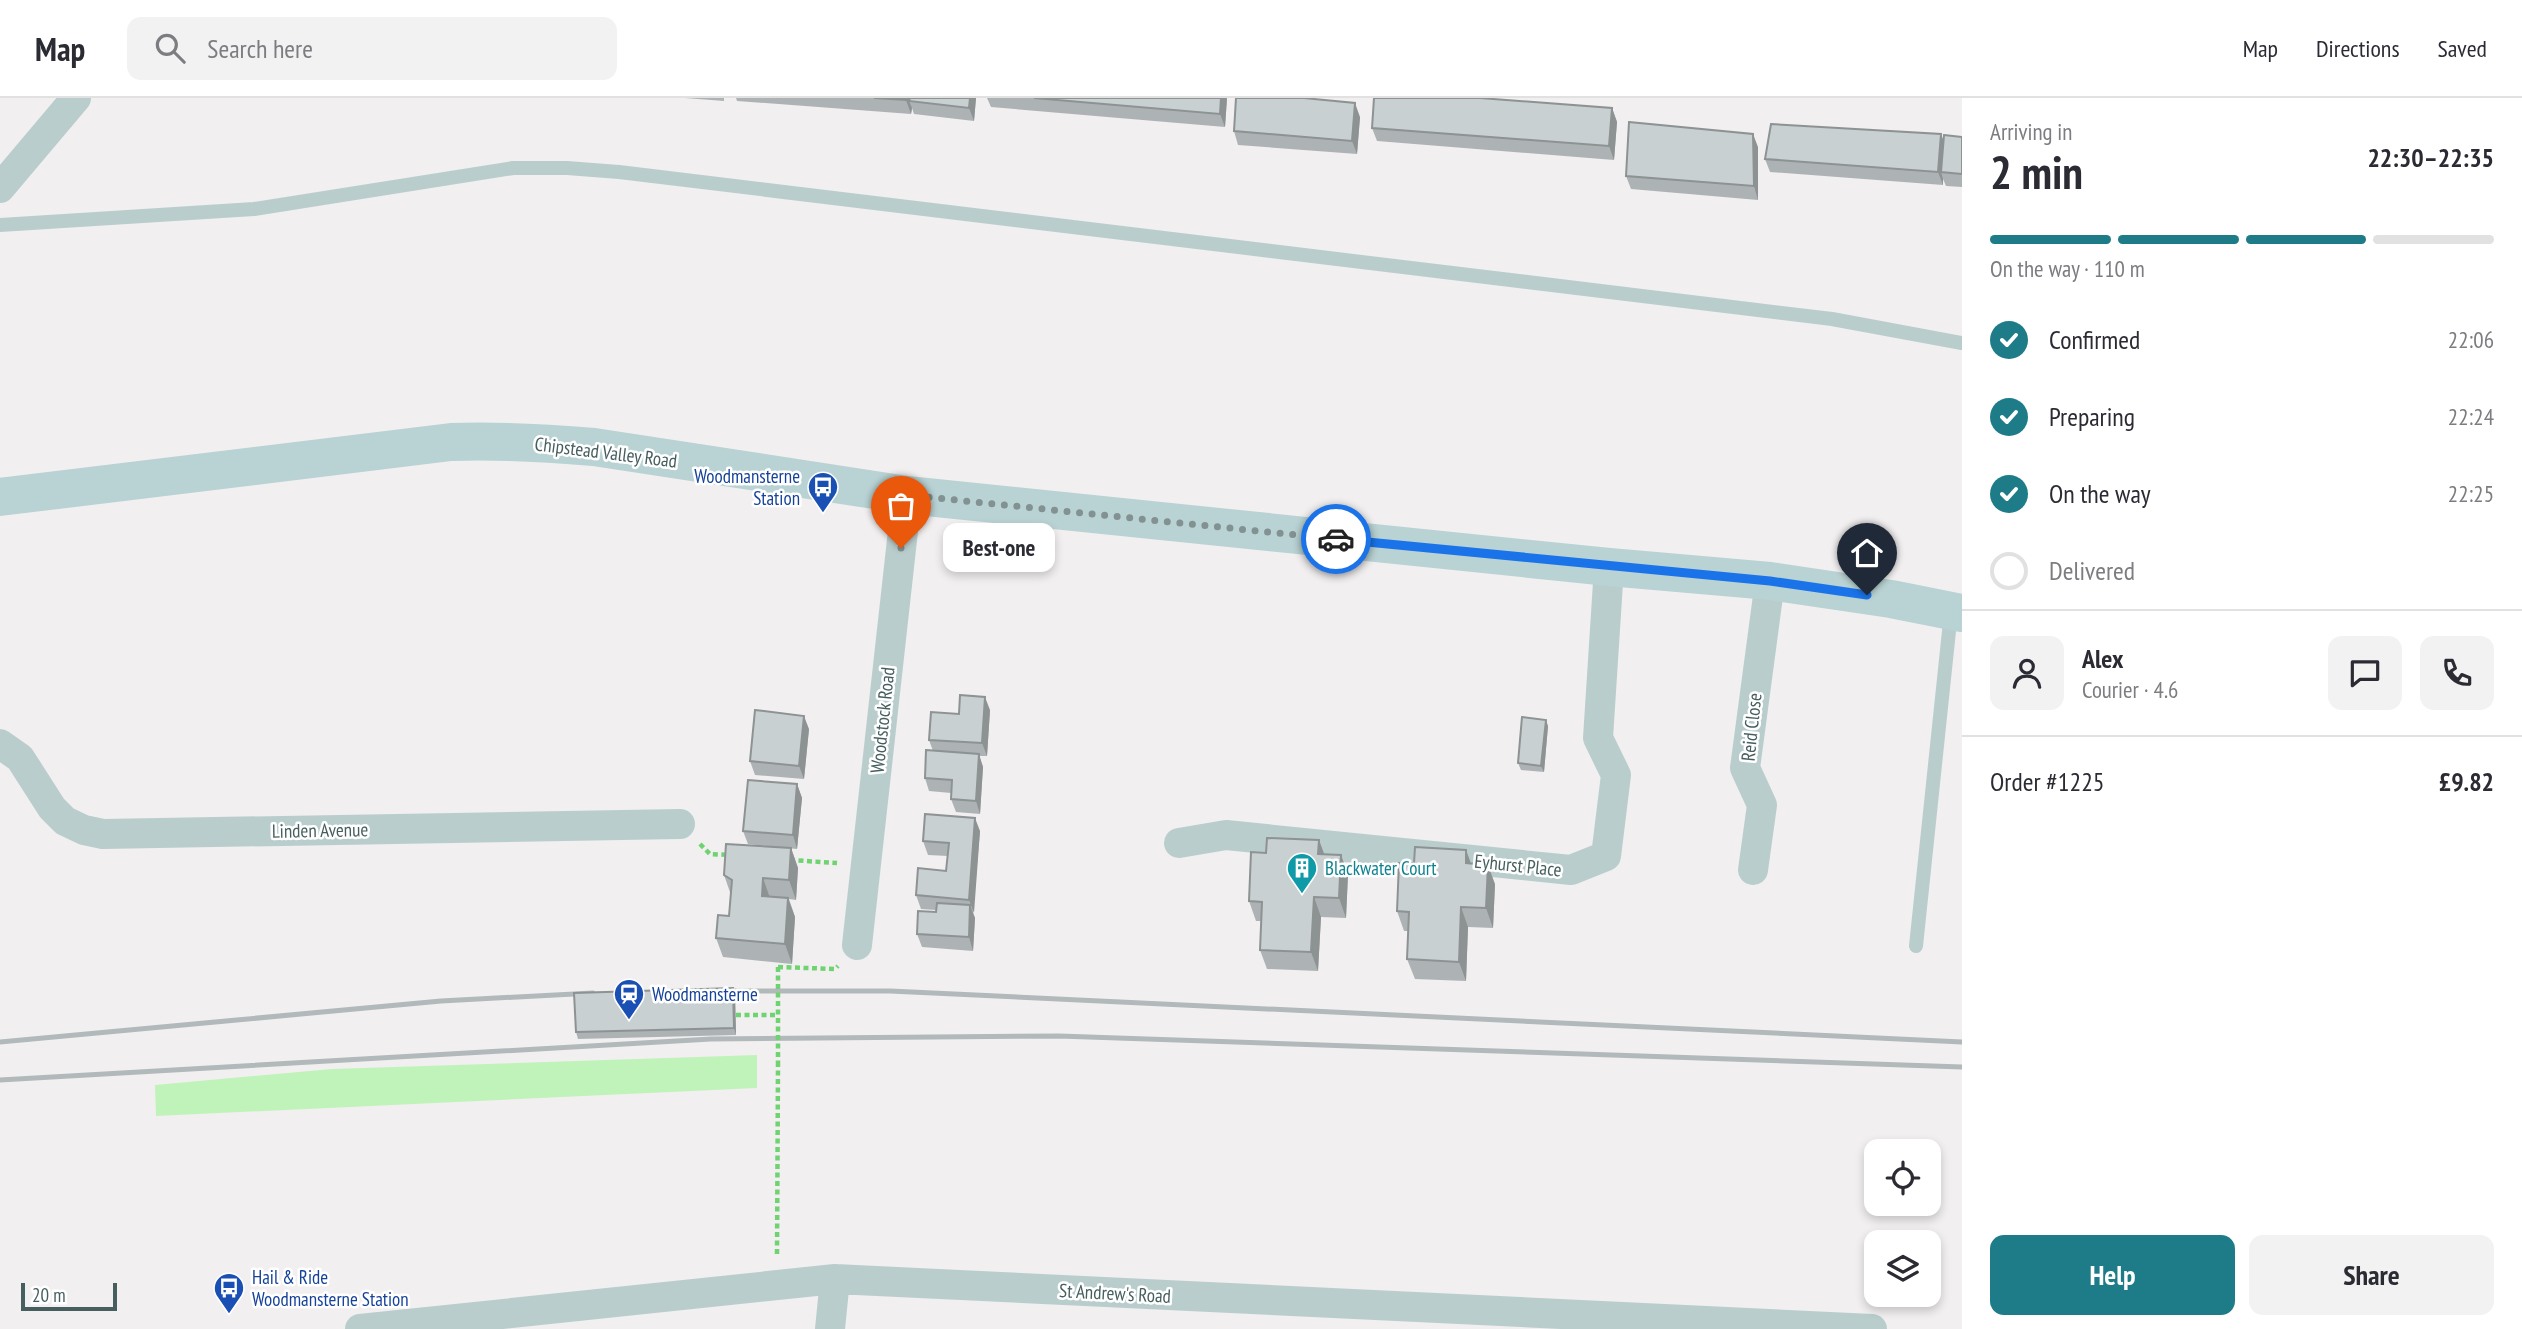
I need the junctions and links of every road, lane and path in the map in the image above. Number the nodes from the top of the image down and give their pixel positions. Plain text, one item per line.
1 (76, 98) edge
2 (0, 188) edge
3 (0, 225) edge
4 (1962, 343) edge
5 (907, 495) junction
6 (0, 497) edge
7 (1609, 567) junction
8 (1770, 581) junction
9 (1957, 612) edge
10 (0, 744) edge
11 (680, 824) joint
12 (1179, 843) dead end
13 (736, 856) edge
14 (788, 860) edge
15 (866, 866) junction
16 (1753, 870) dead end
17 (857, 945) dead end
18 (1916, 946) dead end
19 (835, 969) dead end
20 (736, 1015) edge
21 (778, 1015) junction
22 (835, 1279) junction
23 (778, 1283) junction
24 (1309, 1316) edge
25 (360, 1329) edge
26 (830, 1329) edge
27 (1872, 1329) edge

1 - 2 street
3 - 4 lane
5 - 6 main road, Chipstead Valley Road
5 - 7 main road, Chipstead Valley Road
5 - 15 street, Woodstock Road
7 - 8 main road, Chipstead Valley Road
7 - 12 street, Eyhurst Place
8 - 9 main road, Chipstead Valley Road
8 - 16 street, Reid Close
9 - 18 lane
10 - 11 street, Linden Avenue
11 - 13 path
14 - 15 path
15 - 17 street, Woodstock Road
19 - 21 path, bridge
20 - 21 path
21 - 23 path, bridge
22 - 23 street, St Andrew's Road
22 - 24 street, St Andrew's Road
22 - 26 street
23 - 25 street, St Andrew's Road
24 - 27 street, St Andrew's Road

